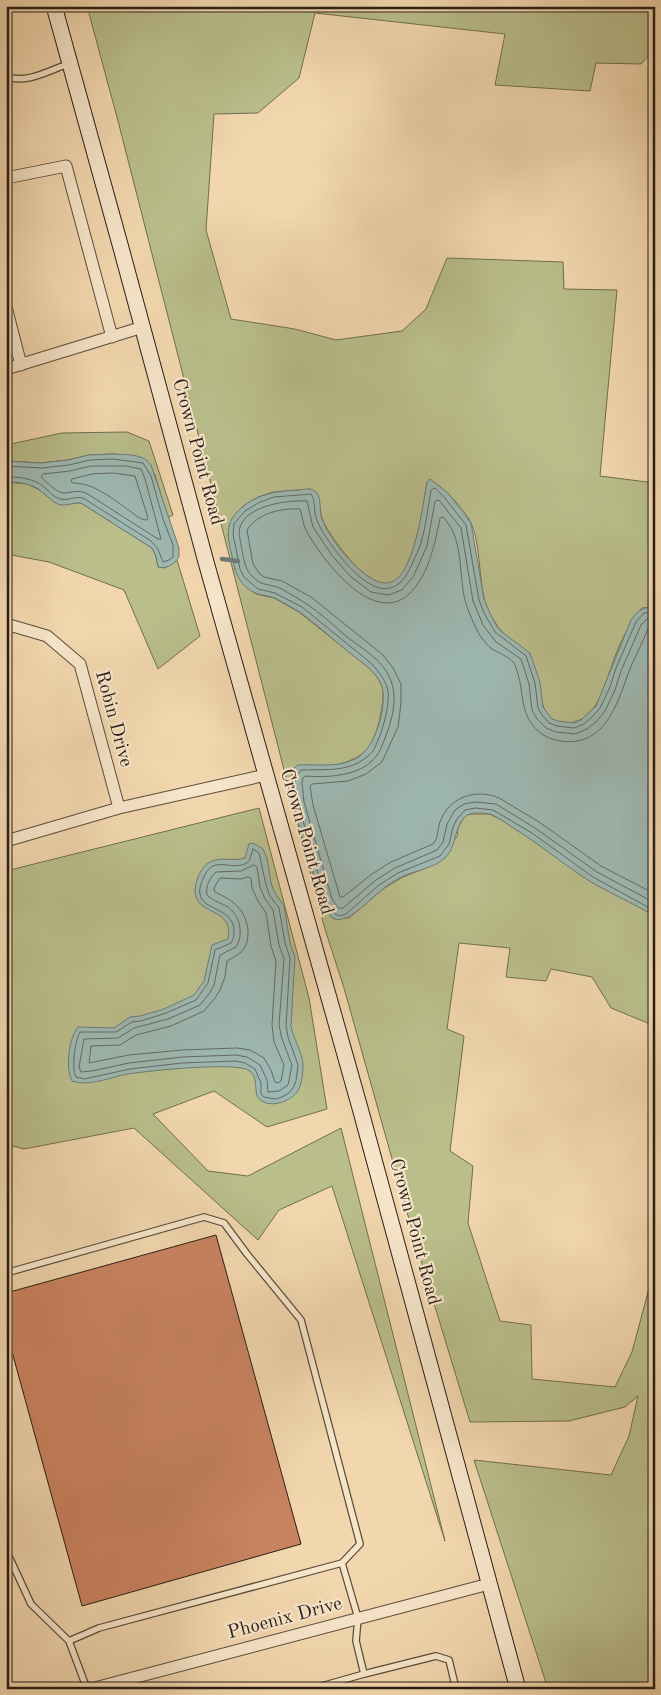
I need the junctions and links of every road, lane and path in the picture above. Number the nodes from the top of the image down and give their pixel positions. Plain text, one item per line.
1 (54, 6) edge
2 (70, 64) junction
3 (6, 76) edge
4 (6, 178) edge
5 (6, 307) edge
6 (143, 327) junction
7 (112, 337) junction
8 (21, 365) junction
9 (6, 369) edge
10 (6, 624) edge
11 (266, 775) junction
12 (119, 808) junction
13 (6, 841) edge
14 (6, 1273) edge
15 (6, 1550) edge
16 (342, 1563) junction
17 (489, 1584) junction
18 (358, 1618) junction
19 (69, 1641) junction
20 (364, 1674) junction
21 (89, 1689) edge
22 (311, 1689) edge
23 (456, 1689) edge
24 (518, 1689) edge

1 - 2 main road, Crown Point Road
2 - 3 lane
2 - 6 main road, Crown Point Road
4 - 7 street
5 - 8 street
6 - 7 street
6 - 11 main road, Crown Point Road
7 - 8 street
8 - 9 street
10 - 12 street, Robin Drive
11 - 12 street
11 - 17 main road, Crown Point Road
12 - 13 street
14 - 16 lane
15 - 19 lane
16 - 18 lane
16 - 19 lane
17 - 18 street, Phoenix Drive
17 - 24 main road, Crown Point Road
18 - 20 lane
18 - 21 street, Phoenix Drive
19 - 21 lane
20 - 22 lane
20 - 23 lane

